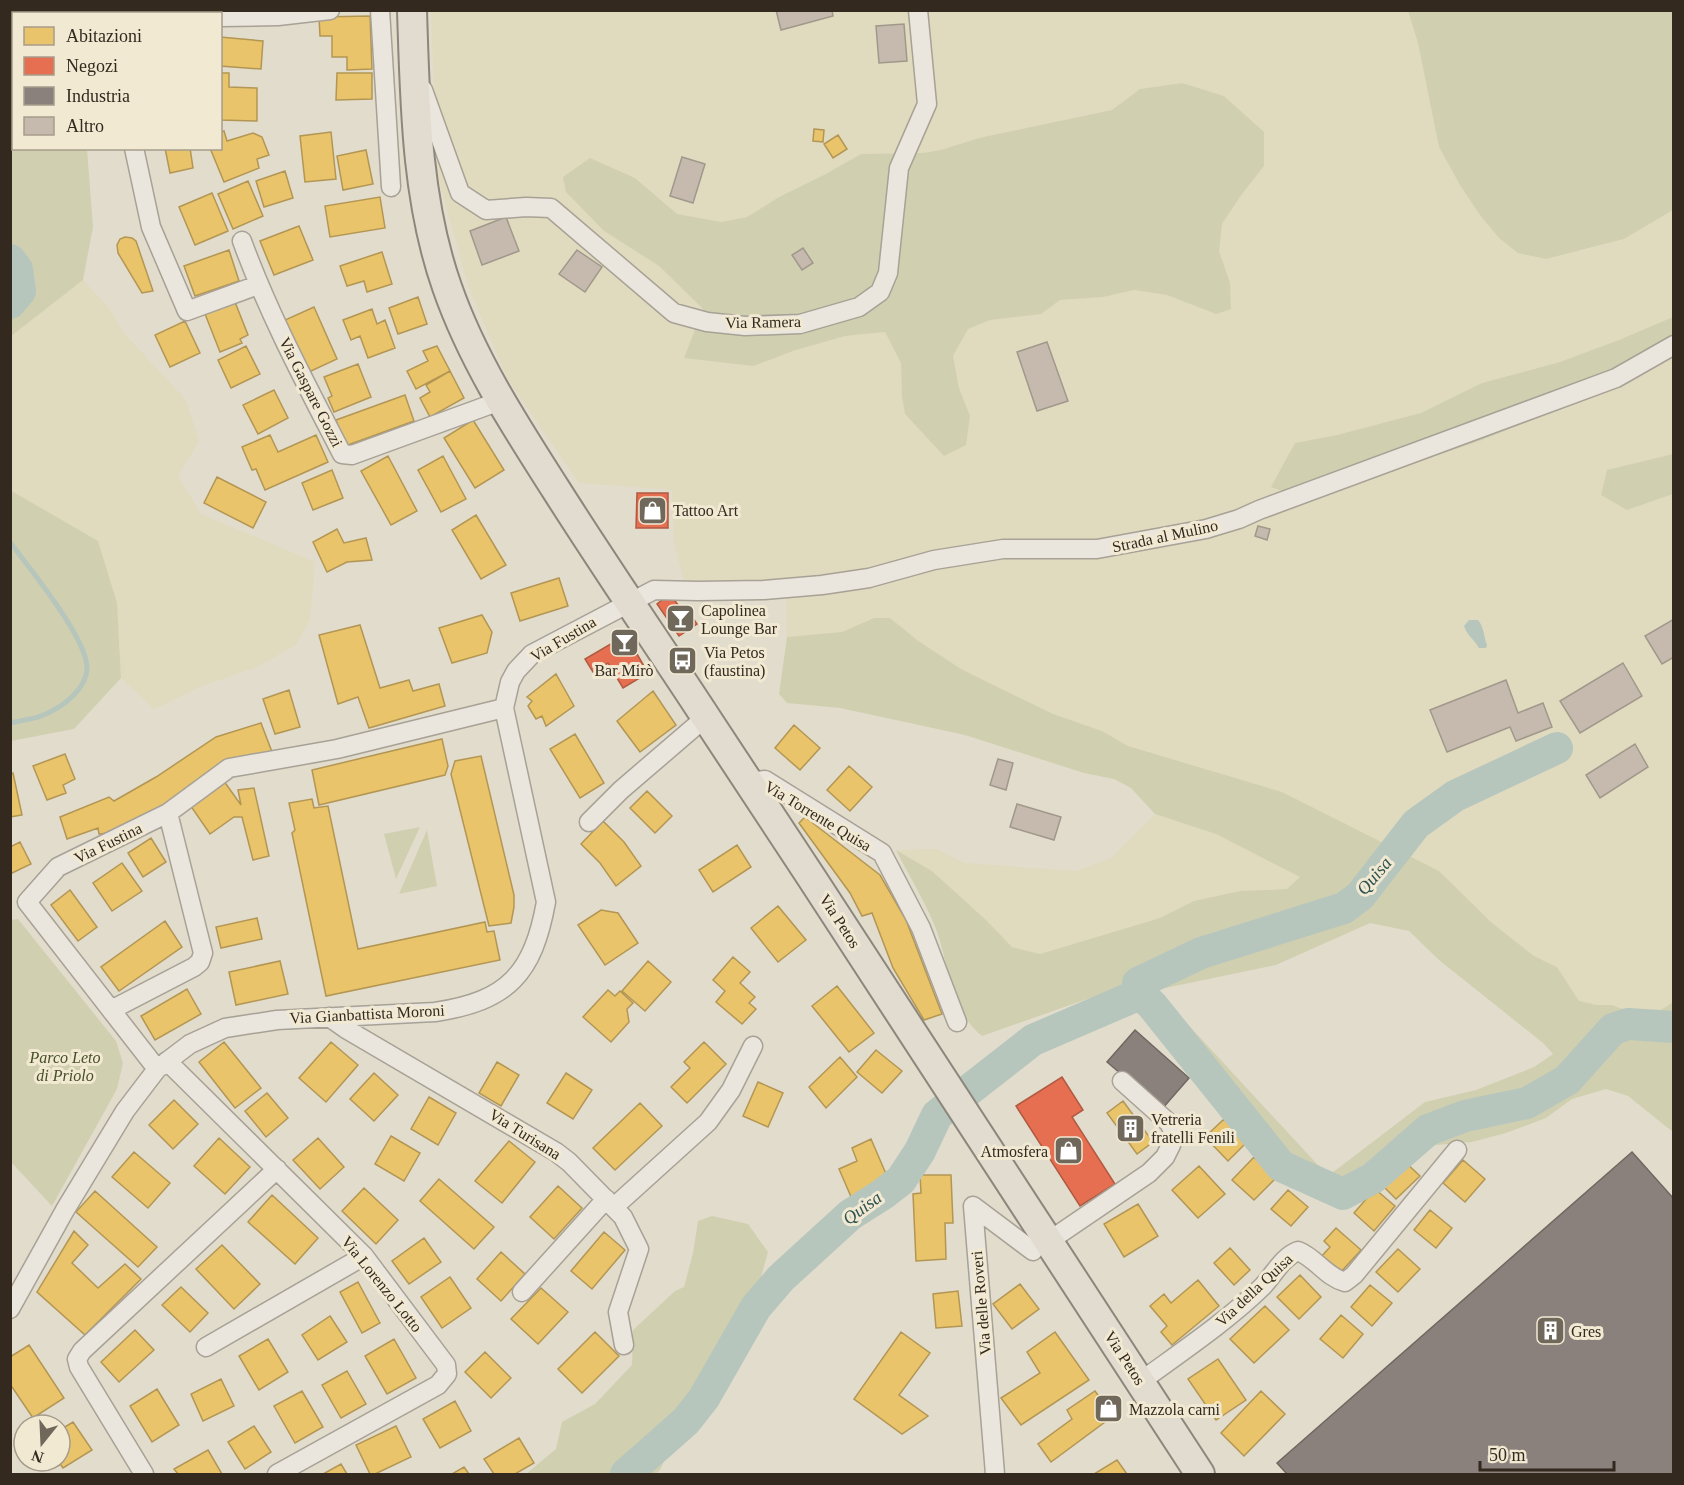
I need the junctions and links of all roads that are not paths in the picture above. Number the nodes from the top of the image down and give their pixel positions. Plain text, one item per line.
1 (330, 10) edge
2 (380, 10) edge
3 (412, 10) edge
4 (918, 10) edge
5 (222, 17) edge
6 (414, 62) junction
7 (134, 150) edge
8 (391, 187) dead end
9 (242, 241) dead end
10 (258, 285) junction
11 (1674, 345) edge
12 (500, 401) junction
13 (628, 602) junction
14 (504, 708) junction
15 (706, 717) junction
16 (749, 782) junction
17 (168, 813) junction
18 (589, 822) dead end
19 (19, 903) edge
20 (111, 1010) junction
21 (329, 1017) junction
22 (957, 1022) dead end
23 (753, 1046) dead end
24 (162, 1065) junction
25 (1122, 1080) dead end
26 (1457, 1150) dead end
27 (277, 1169) junction
28 (610, 1203) junction
29 (1041, 1246) junction
30 (364, 1257) junction
31 (522, 1292) dead end
32 (10, 1309) edge
33 (624, 1345) dead end
34 (206, 1347) dead end
35 (1140, 1382) junction
36 (144, 1474) edge
37 (277, 1474) edge
38 (995, 1474) edge
39 (1200, 1474) edge

1 - 5 street
2 - 8 street
3 - 6 main road, Via Ramera
4 - 6 street, Via Ramera
6 - 12 main road, Via Ramera
7 - 10 street
9 - 10 street, Via Gaspare Gozzi
10 - 12 street, Via Gaspare Gozzi
11 - 13 street, Strada al Mulino
12 - 13 main road, Via Ramera
13 - 14 street, Via Fustina
13 - 15 main road, Via Petos
14 - 17 street, Via Fustina
14 - 21 street, Via Gianbattista Moroni
15 - 16 main road, Via Petos
15 - 18 street
16 - 22 street, Via Torrente Quisa
16 - 29 main road, Via Petos
17 - 19 street, Via Fustina
17 - 20 street
19 - 20 street, Via Fustina
20 - 24 street, Via Fustina
21 - 24 street, Via Gianbattista Moroni
21 - 28 street, Via Turisana
23 - 28 street
24 - 27 street, Via Lorenzo Lotto
24 - 32 street
25 - 29 street
26 - 35 street, Via della Quisa
27 - 30 street, Via Lorenzo Lotto
27 - 36 street
28 - 31 street
28 - 33 street, Via Turisana
29 - 35 main road, Via Petos
29 - 38 street, Via delle Roveri
30 - 34 street
30 - 37 street, Via Lorenzo Lotto
35 - 39 main road, Via Petos

